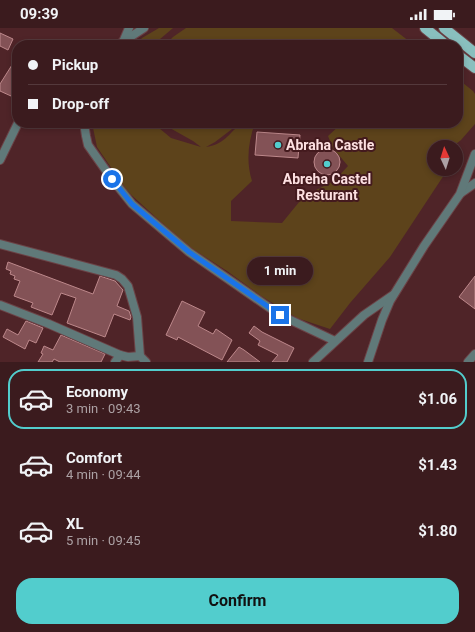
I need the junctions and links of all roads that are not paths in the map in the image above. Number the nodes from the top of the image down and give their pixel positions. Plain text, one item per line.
1 (129, 28) edge
2 (144, 28) edge
3 (425, 28) edge
4 (444, 28) edge
5 (455, 37) junction
6 (122, 40) edge
7 (126, 40) edge
8 (440, 40) edge
9 (452, 40) edge
10 (459, 40) edge
11 (463, 43) edge
12 (475, 53) edge
13 (463, 59) edge
14 (475, 68) edge
15 (16, 128) edge
16 (85, 128) edge
17 (475, 154) edge
18 (0, 160) edge
19 (475, 183) edge
20 (460, 194) junction
21 (0, 244) edge
22 (394, 295) junction
23 (0, 305) edge
24 (335, 341) junction
25 (475, 354) edge
26 (117, 359) edge
27 (143, 359) edge
28 (312, 362) edge
29 (368, 362) edge
30 (468, 362) edge

1 - 6 street
2 - 7 street
3 - 8 main road
4 - 5 main road
5 - 9 main road
5 - 10 main road
11 - 12 main road
13 - 14 main road
15 - 18 street
16 - 24 street
17 - 20 street
19 - 20 street
20 - 22 street
21 - 27 street
22 - 24 street
22 - 29 street
23 - 26 street
24 - 28 street
25 - 30 street
26 - 27 street

